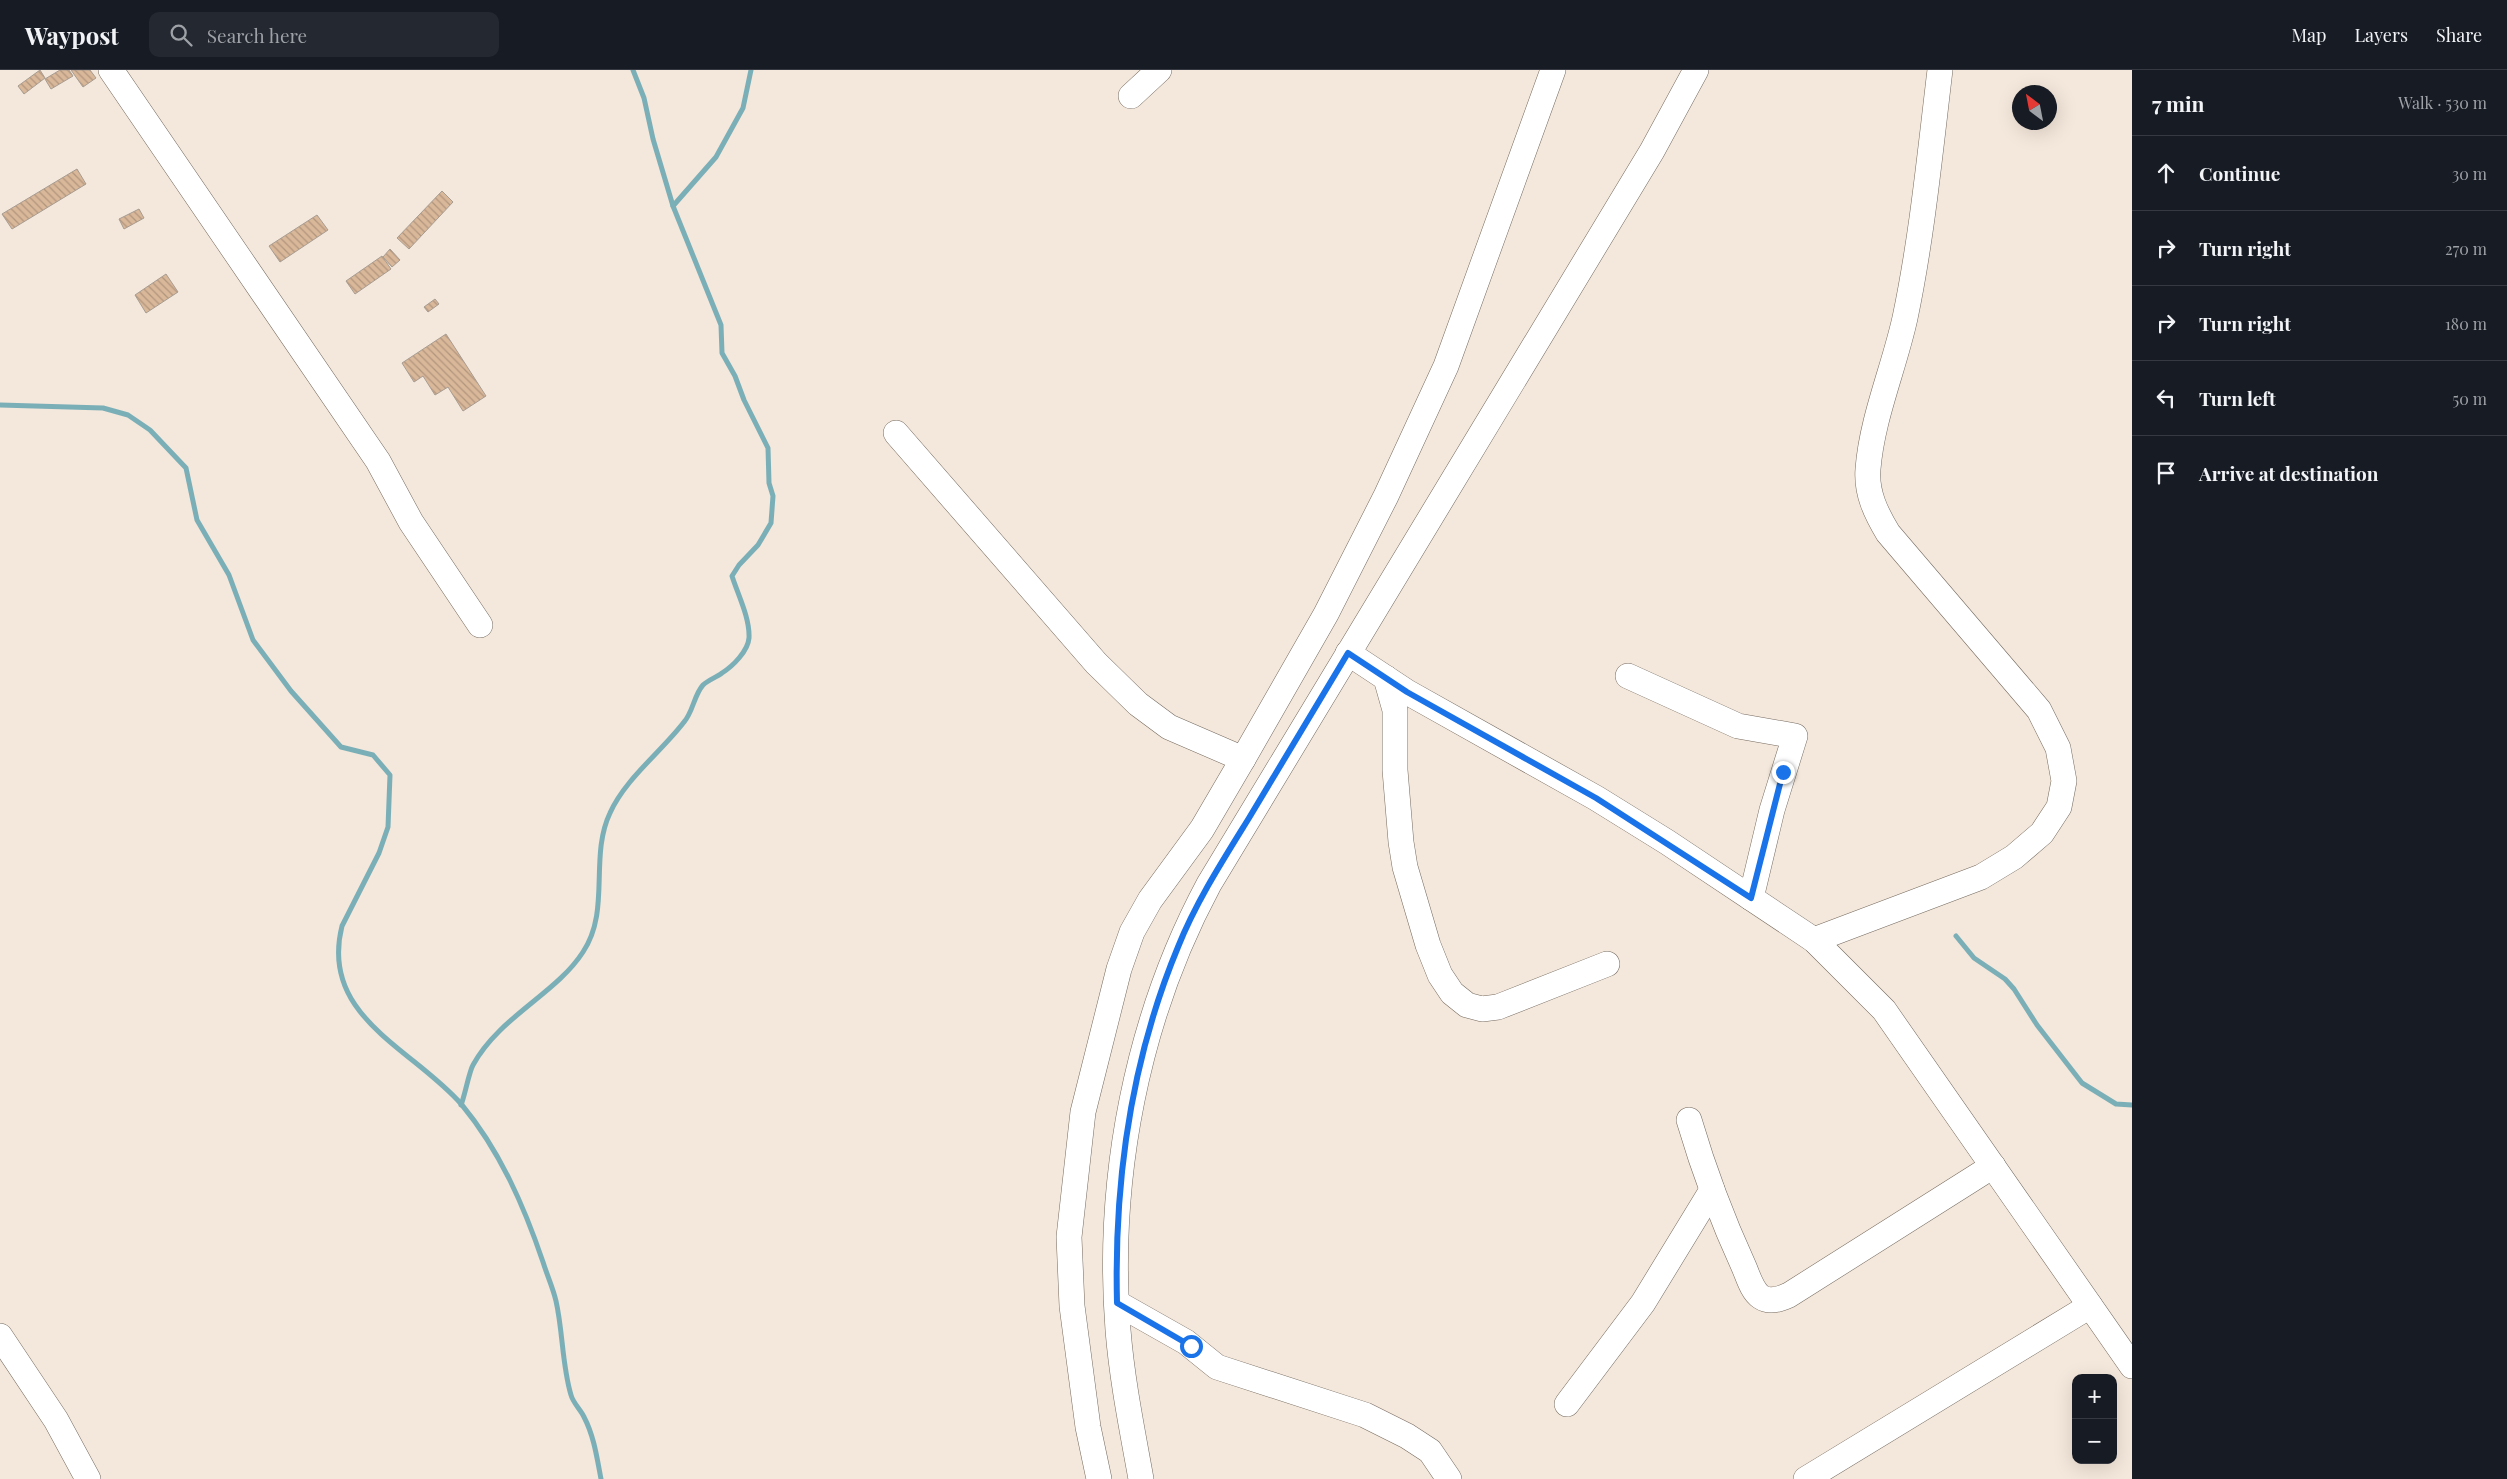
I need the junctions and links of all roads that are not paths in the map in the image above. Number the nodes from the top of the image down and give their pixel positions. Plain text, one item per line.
1 (112, 70) edge
2 (1158, 70) edge
3 (1553, 70) edge
4 (1696, 70) edge
5 (1940, 70) edge
6 (1131, 96) dead end
7 (896, 433) dead end
8 (480, 625) dead end
9 (1348, 653) junction
10 (1628, 676) dead end
11 (1386, 678) junction
12 (1243, 759) junction
13 (1751, 898) junction
14 (1814, 940) junction
15 (1607, 964) dead end
16 (1689, 1120) dead end
17 (1993, 1166) junction
18 (1712, 1190) junction
19 (1117, 1303) junction
20 (2090, 1306) junction
21 (0, 1336) edge
22 (2132, 1366) edge
23 (1567, 1404) dead end
24 (88, 1479) edge
25 (1098, 1479) edge
26 (1142, 1479) edge
27 (1449, 1479) edge
28 (1806, 1479) edge

1 - 8 street
2 - 6 street
3 - 12 street
4 - 9 street
5 - 14 street
7 - 12 street
9 - 11 street
9 - 19 street
10 - 13 street
11 - 13 street
11 - 15 street
12 - 25 street
13 - 14 street
14 - 17 street
16 - 18 street
17 - 18 street
17 - 20 street
18 - 23 street
19 - 26 street
19 - 27 street
20 - 22 street
20 - 28 street
21 - 24 street

